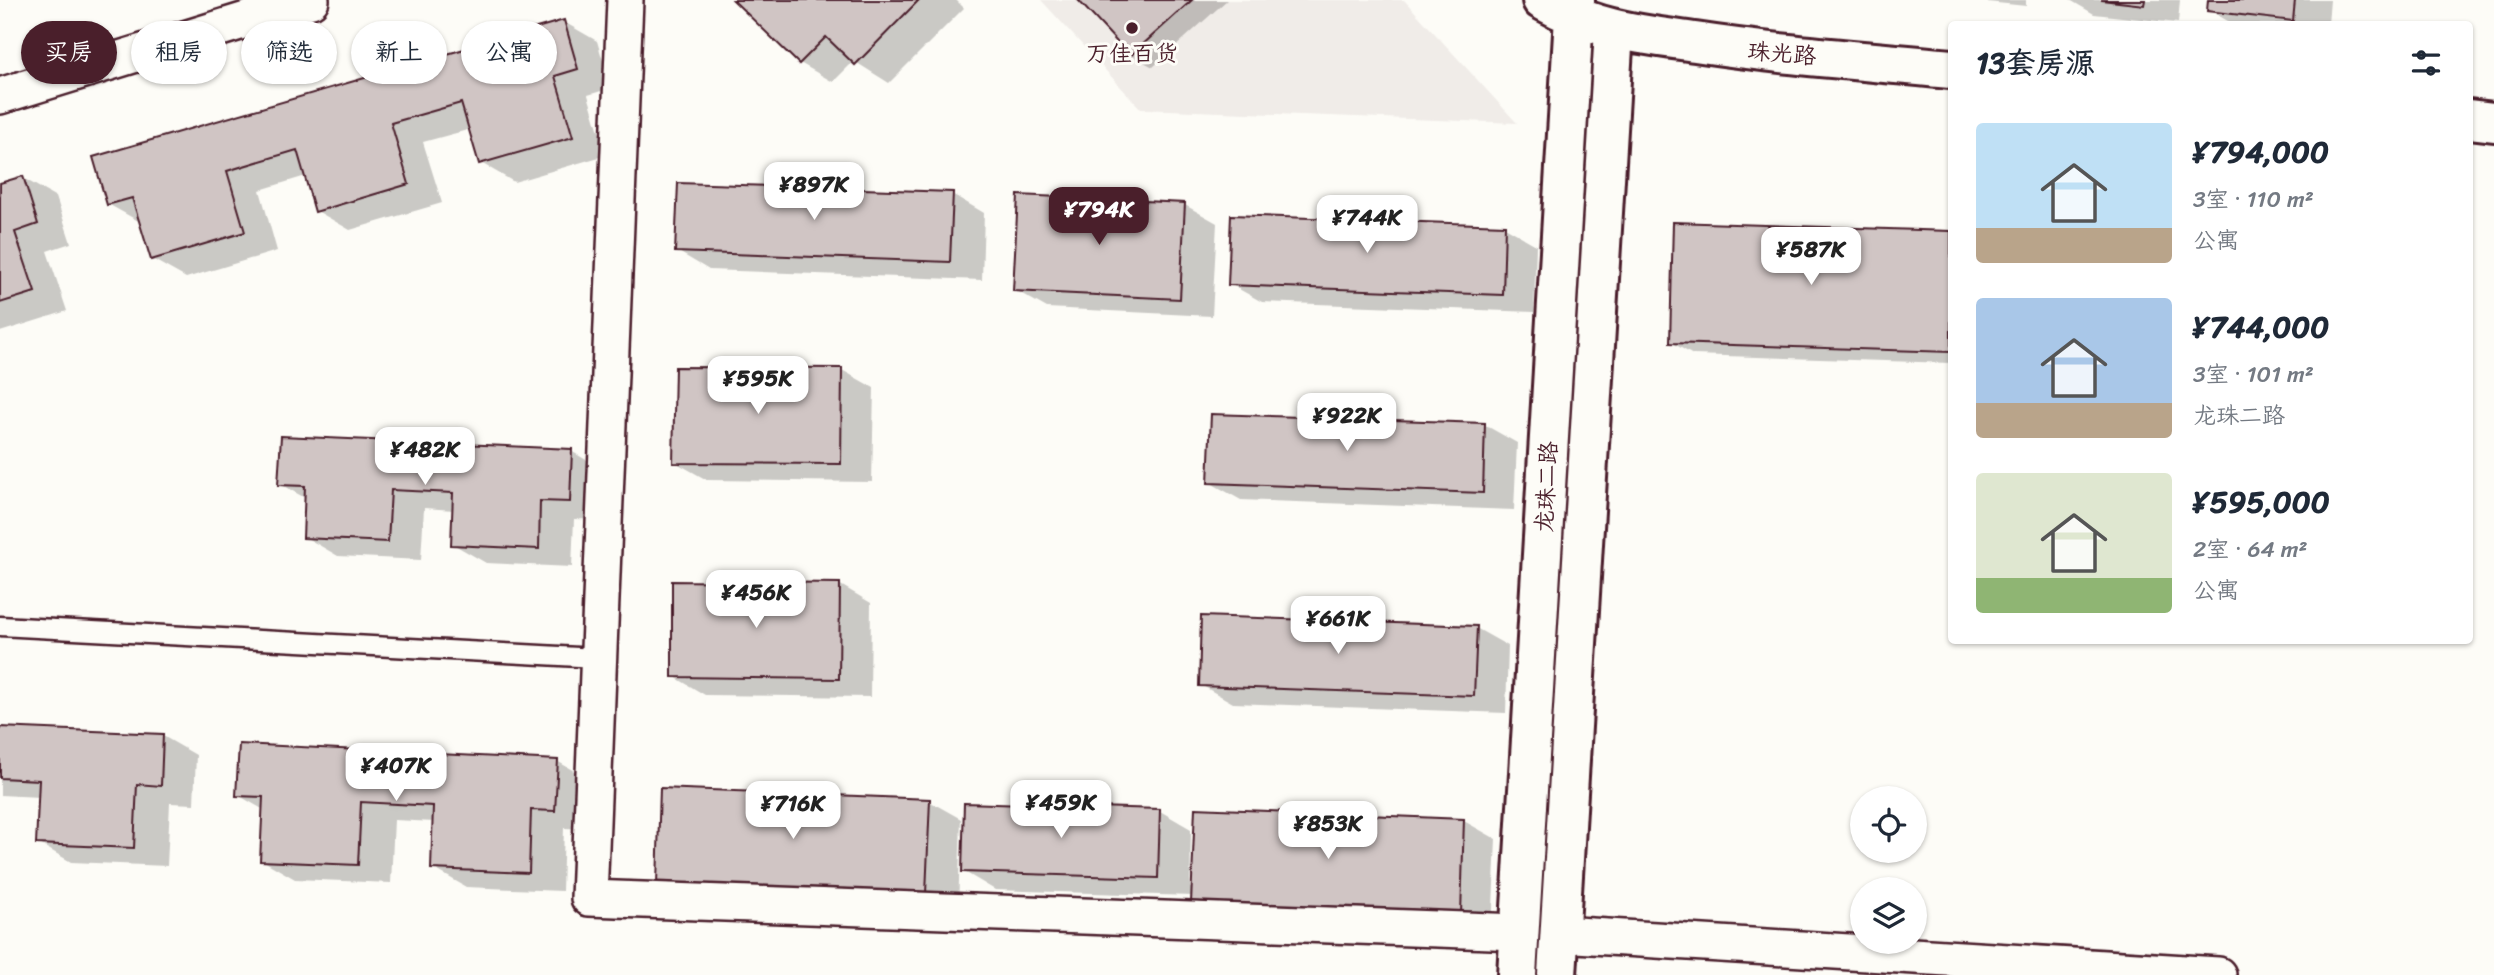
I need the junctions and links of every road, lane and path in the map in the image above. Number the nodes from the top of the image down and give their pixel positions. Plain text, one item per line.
1 (311, 0) edge
2 (625, 0) edge
3 (1569, 5) edge
4 (1614, 30) junction
5 (1948, 69) edge
6 (0, 96) edge
7 (2473, 119) edge
8 (2494, 121) edge
9 (0, 626) edge
10 (597, 658) junction
11 (1519, 932) junction
12 (1560, 934) junction
13 (1517, 975) edge
14 (1558, 975) edge
15 (2218, 975) edge

1 - 6 street
2 - 10 street
3 - 4 street, 珠光路
3 - 11 street, 龙珠二路
4 - 5 street, 珠光路
4 - 12 street, 龙珠二路
7 - 8 street
9 - 10 lane
10 - 11 street
11 - 13 street, 龙珠二路
12 - 14 street, 龙珠二路
12 - 15 street

